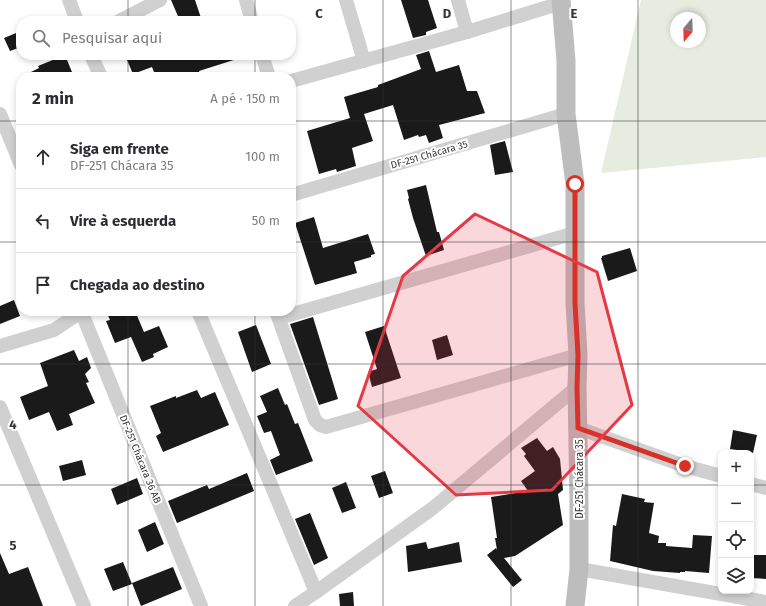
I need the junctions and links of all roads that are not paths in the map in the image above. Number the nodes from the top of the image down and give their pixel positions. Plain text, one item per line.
1 (69, 0) edge
2 (160, 0) edge
3 (246, 0) edge
4 (346, 0) edge
5 (458, 0) edge
6 (561, 2) edge
7 (75, 16) edge
8 (129, 16) edge
9 (251, 16) edge
10 (467, 32) junction
11 (93, 60) edge
12 (264, 60) edge
13 (364, 61) junction
14 (99, 72) edge
15 (267, 72) edge
16 (296, 80) edge
17 (0, 114) edge
18 (566, 114) junction
19 (16, 153) edge
20 (296, 193) edge
21 (575, 233) junction
22 (296, 309) edge
23 (75, 316) edge
24 (83, 316) edge
25 (200, 316) edge
26 (279, 316) edge
27 (0, 346) edge
28 (578, 355) junction
29 (577, 388) junction
30 (0, 406) edge
31 (578, 428) junction
32 (718, 475) edge
33 (754, 485) edge
34 (766, 488) edge
35 (578, 569) junction
36 (316, 592) junction
37 (766, 602) edge
38 (84, 606) edge
39 (201, 606) edge
40 (295, 606) edge
41 (575, 606) edge

1 - 7 street
2 - 8 street
3 - 9 street
4 - 13 street
5 - 10 street
6 - 10 street, DF-251 Chácara 35
6 - 18 street, DF-251 Chácara 35
10 - 13 street, DF-251 Chácara 35
11 - 14 street
12 - 15 street
13 - 16 street, DF-251 Chácara 35
17 - 19 street
18 - 20 street, DF-251 Chácara 35
18 - 21 street, DF-251 Chácara 35
21 - 22 street
21 - 28 street, DF-251 Chácara 35
23 - 27 street
24 - 39 street, DF-251 Chácara 36 AB
25 - 36 street
26 - 28 street
28 - 29 street, DF-251 Chácara 35
29 - 31 street, DF-251 Chácara 35
29 - 36 street
30 - 38 street
31 - 32 street
31 - 35 street, DF-251 Chácara 35
33 - 34 street
35 - 37 street
35 - 41 street, DF-251 Chácara 35
36 - 40 street

